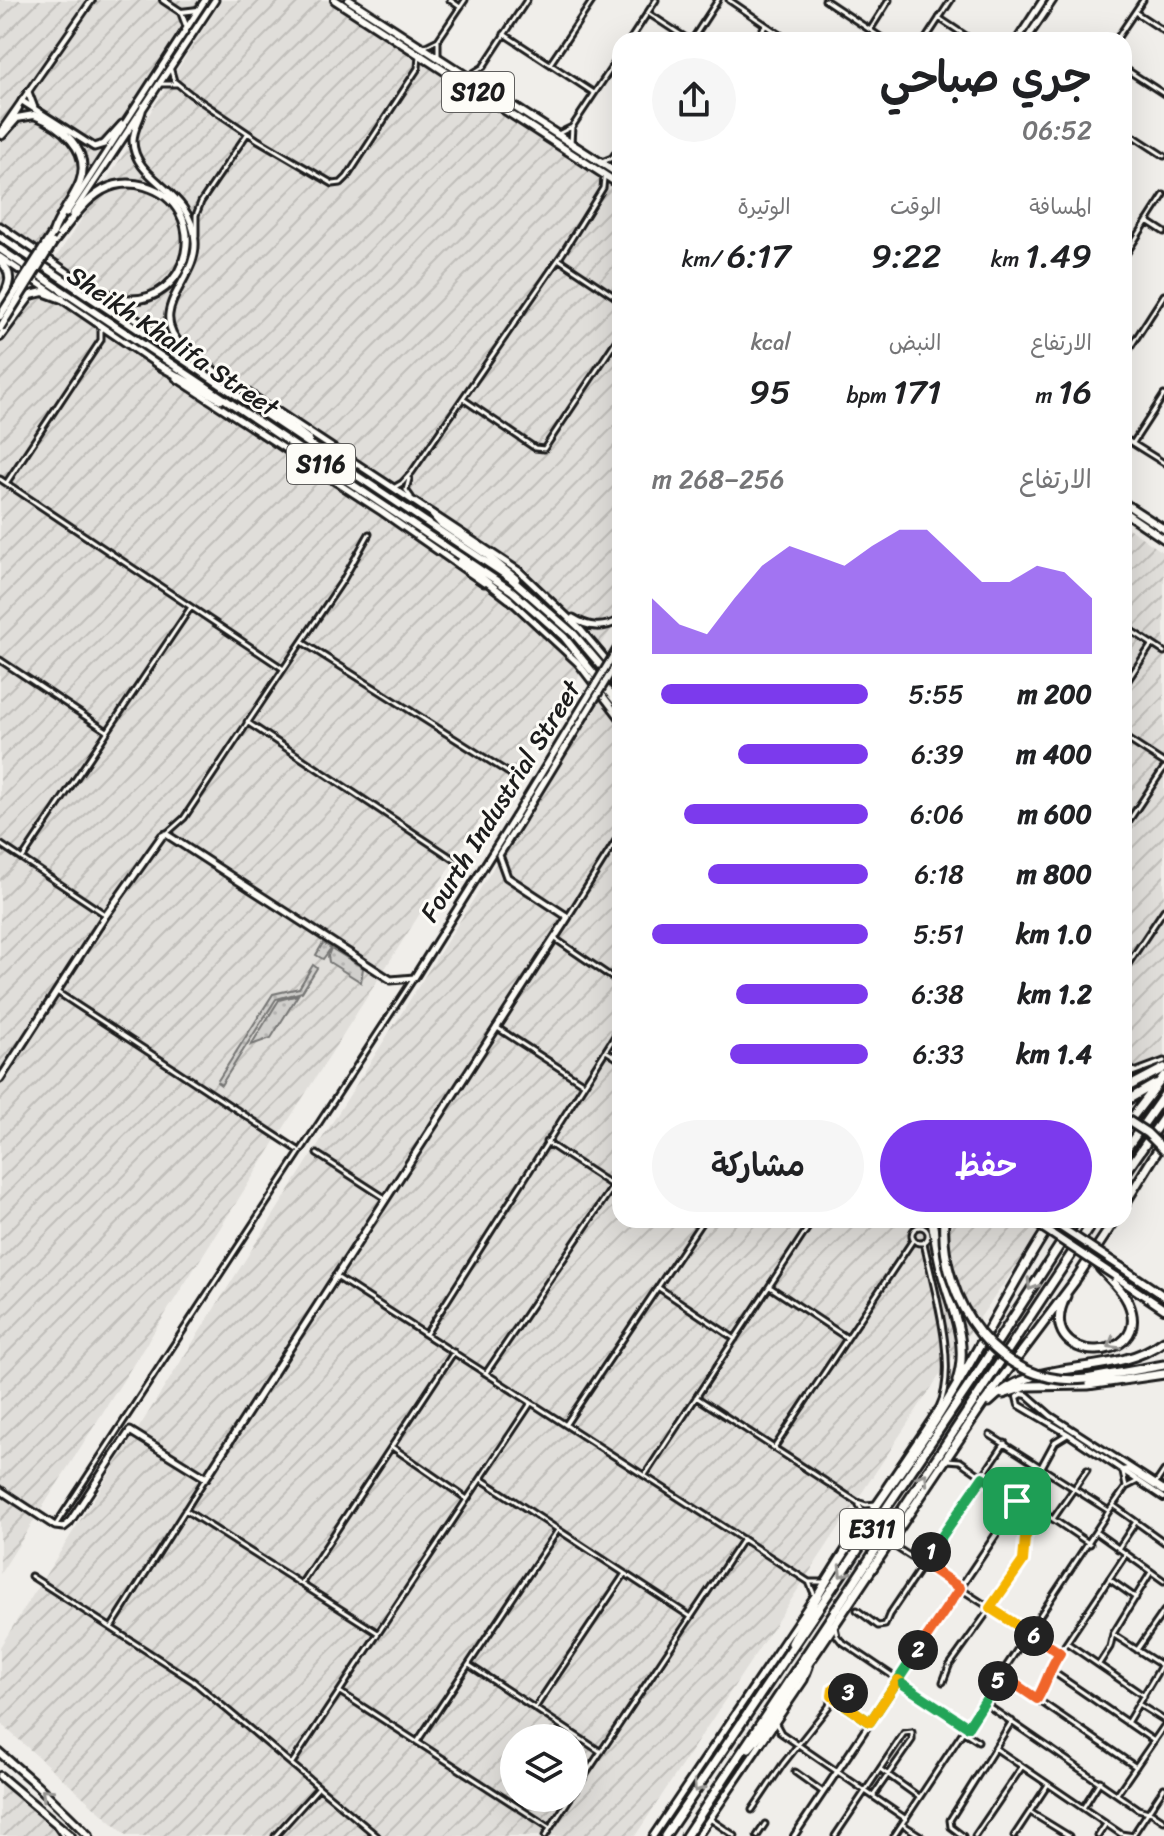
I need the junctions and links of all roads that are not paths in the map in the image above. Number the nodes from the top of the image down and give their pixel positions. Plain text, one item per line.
1 (92, 0) edge
2 (163, 0) edge
3 (205, 0) edge
4 (215, 0) edge
5 (335, 0) edge
6 (349, 0) edge
7 (450, 0) edge
8 (465, 0) edge
9 (527, 0) edge
10 (593, 0) edge
11 (656, 0) edge
12 (718, 0) edge
13 (729, 0) edge
14 (826, 0) edge
15 (889, 0) edge
16 (951, 0) edge
17 (1043, 0) edge
18 (1053, 0) edge
19 (1143, 0) edge
20 (460, 7) junction
21 (198, 10) junction
22 (181, 12) junction
23 (1135, 12) junction
24 (648, 13) junction
25 (939, 18) junction
26 (766, 25) junction
27 (187, 28) junction
28 (870, 30) junction
29 (1164, 31) edge
30 (635, 32) edge
31 (678, 32) edge
32 (696, 32) edge
33 (761, 32) edge
34 (776, 32) edge
35 (873, 32) edge
36 (930, 32) edge
37 (960, 32) edge
38 (1022, 32) edge
39 (1031, 32) edge
40 (1121, 32) edge
41 (504, 34) junction
42 (438, 40) junction
43 (419, 49) junction
44 (438, 57) junction
45 (431, 62) junction
46 (550, 64) junction
47 (170, 67) junction
48 (483, 67) junction
49 (612, 67) edge
50 (418, 68) junction
51 (1132, 73) edge
52 (467, 75) junction
53 (177, 84) junction
54 (158, 85) junction
55 (482, 85) junction
56 (28, 92) junction
57 (594, 93) junction
58 (1164, 94) edge
59 (21, 103) junction
60 (143, 106) junction
61 (34, 108) junction
62 (126, 122) junction
63 (572, 127) junction
64 (247, 133) junction
65 (557, 134) junction
66 (1, 135) edge
67 (1132, 135) edge
68 (571, 144) junction
69 (1164, 156) edge
70 (612, 157) edge
71 (600, 163) junction
72 (603, 174) junction
73 (612, 174) edge
74 (612, 177) edge
75 (612, 183) edge
76 (603, 188) junction
77 (1164, 195) edge
78 (78, 202) junction
79 (1147, 221) junction
80 (0, 226) edge
81 (1164, 232) edge
82 (0, 237) edge
83 (195, 239) junction
84 (1132, 242) edge
85 (0, 249) edge
86 (0, 259) edge
87 (558, 259) junction
88 (89, 287) junction
89 (612, 295) edge
90 (1164, 295) edge
91 (62, 299) junction
92 (0, 301) edge
93 (0, 316) edge
94 (101, 326) junction
95 (0, 328) edge
96 (114, 335) junction
97 (0, 337) edge
98 (101, 340) junction
99 (1132, 345) edge
100 (612, 347) edge
101 (203, 364) junction
102 (158, 365) junction
103 (1164, 395) edge
104 (463, 399) junction
105 (257, 400) junction
106 (230, 403) junction
107 (1133, 443) joint
108 (317, 448) junction
109 (1164, 463) edge
110 (412, 472) junction
111 (0, 479) edge
112 (6, 483) junction
113 (392, 487) junction
114 (1132, 508) edge
115 (425, 511) junction
116 (433, 515) junction
117 (1132, 517) edge
118 (1132, 520) edge
119 (1136, 520) junction
120 (1164, 529) edge
121 (369, 534) dead end
122 (1164, 539) edge
123 (446, 547) junction
124 (520, 586) junction
125 (509, 599) junction
126 (191, 607) junction
127 (560, 608) junction
128 (612, 623) edge
129 (1132, 631) edge
130 (302, 642) junction
131 (1152, 644) junction
132 (1164, 652) edge
133 (612, 658) edge
134 (0, 660) edge
135 (612, 667) edge
136 (283, 669) junction
137 (612, 671) edge
138 (1132, 674) edge
139 (612, 679) edge
140 (612, 695) edge
141 (612, 708) edge
142 (247, 722) junction
143 (108, 732) junction
144 (1132, 743) edge
145 (1164, 766) edge
146 (512, 775) dead end
147 (1132, 816) edge
148 (518, 818) junction
149 (166, 834) junction
150 (0, 844) edge
151 (612, 847) edge
152 (22, 859) junction
153 (464, 866) dead end
154 (1164, 910) edge
155 (106, 915) junction
156 (568, 917) junction
157 (554, 938) junction
158 (1132, 958) edge
159 (414, 978) junction
160 (612, 978) edge
161 (57, 992) junction
162 (496, 1027) junction
163 (612, 1041) edge
164 (606, 1050) junction
165 (612, 1054) edge
166 (1164, 1061) edge
167 (1164, 1068) edge
168 (1132, 1070) edge
169 (1135, 1071) junction
170 (1132, 1072) edge
171 (1164, 1077) edge
172 (0, 1079) edge
173 (584, 1084) junction
174 (1132, 1084) edge
175 (1164, 1095) edge
176 (1132, 1098) edge
177 (1164, 1117) edge
178 (1132, 1118) edge
179 (1132, 1123) edge
180 (1164, 1140) edge
181 (1132, 1141) edge
182 (546, 1142) junction
183 (1164, 1150) edge
184 (300, 1151) junction
185 (317, 1154) dead end
186 (1132, 1163) edge
187 (612, 1185) edge
188 (612, 1187) edge
189 (1132, 1192) edge
190 (385, 1198) junction
191 (698, 1228) edge
192 (808, 1228) edge
193 (917, 1228) edge
194 (923, 1228) edge
195 (933, 1228) edge
196 (944, 1228) edge
197 (1043, 1228) edge
198 (1047, 1228) edge
199 (1064, 1228) edge
200 (1070, 1228) edge
201 (1089, 1228) edge
202 (1110, 1228) edge
203 (913, 1240) junction
204 (924, 1243) junction
205 (1096, 1263) joint
206 (335, 1276) junction
207 (1113, 1278) junction
208 (1075, 1281) junction
209 (658, 1287) junction
210 (770, 1287) junction
211 (1164, 1296) edge
212 (1164, 1309) edge
213 (426, 1334) junction
214 (847, 1338) junction
215 (735, 1339) junction
216 (1164, 1341) edge
217 (454, 1352) junction
218 (1164, 1365) edge
219 (486, 1373) junction
220 (1163, 1374) edge
221 (954, 1390) junction
222 (696, 1397) junction
223 (532, 1402) junction
224 (972, 1422) junction
225 (566, 1424) junction
226 (1053, 1425) junction
227 (1068, 1434) junction
228 (990, 1435) dead end
229 (1055, 1442) junction
230 (1005, 1443) junction
231 (392, 1447) junction
232 (774, 1448) junction
233 (947, 1460) junction
234 (1042, 1466) junction
235 (1087, 1470) dead end
236 (1122, 1470) junction
237 (1164, 1471) edge
238 (645, 1475) junction
239 (983, 1477) junction
240 (206, 1478) junction
241 (481, 1479) junction
242 (1138, 1480) junction
243 (1156, 1483) junction
244 (1126, 1487) junction
245 (1074, 1489) junction
246 (0, 1490) edge
247 (1164, 1493) edge
248 (883, 1494) junction
249 (467, 1499) junction
250 (1019, 1499) junction
251 (857, 1502) junction
252 (876, 1504) junction
253 (1114, 1506) junction
254 (185, 1510) junction
255 (1040, 1510) junction
256 (1109, 1511) junction
257 (1008, 1516) junction
258 (866, 1517) junction
259 (1053, 1519) junction
260 (1135, 1523) junction
261 (55, 1526) junction
262 (558, 1530) junction
263 (1028, 1530) junction
264 (1097, 1533) junction
265 (743, 1539) junction
266 (893, 1541) junction
267 (1164, 1542) edge
268 (1090, 1544) junction
269 (1118, 1549) junction
270 (1126, 1554) junction
271 (923, 1563) junction
272 (1151, 1572) junction
273 (625, 1573) junction
274 (31, 1576) dead end
275 (1109, 1579) junction
276 (1164, 1581) edge
277 (809, 1582) junction
278 (824, 1582) junction
279 (301, 1584) junction
280 (960, 1588) junction
281 (815, 1596) junction
282 (1136, 1598) junction
283 (990, 1608) junction
284 (857, 1610) dead end
285 (1164, 1611) edge
286 (691, 1617) junction
287 (835, 1625) junction
288 (111, 1628) junction
289 (378, 1633) junction
290 (1029, 1633) junction
291 (1113, 1634) junction
292 (1067, 1643) junction
293 (1137, 1650) junction
294 (1060, 1653) junction
295 (787, 1654) junction
296 (1162, 1663) edge
297 (809, 1664) junction
298 (1099, 1664) junction
299 (469, 1665) junction
300 (1049, 1669) junction
301 (1002, 1675) junction
302 (898, 1680) junction
303 (943, 1682) dead end
304 (340, 1692) junction
305 (832, 1696) junction
306 (1144, 1696) junction
307 (1037, 1699) junction
308 (842, 1703) junction
309 (984, 1703) junction
310 (1139, 1704) junction
311 (535, 1708) junction
312 (1164, 1720) edge
313 (775, 1721) junction
314 (1012, 1721) junction
315 (870, 1722) junction
316 (1127, 1723) junction
317 (1164, 1726) edge
318 (968, 1727) junction
319 (964, 1732) junction
320 (978, 1741) dead end
321 (1154, 1741) junction
322 (417, 1742) junction
323 (799, 1745) junction
324 (995, 1748) junction
325 (601, 1752) junction
326 (0, 1753) edge
327 (741, 1754) junction
328 (292, 1763) junction
329 (1022, 1767) junction
330 (1136, 1767) junction
331 (880, 1769) junction
332 (588, 1771) edge
333 (837, 1771) junction
334 (795, 1772) dead end
335 (888, 1775) junction
336 (0, 1776) edge
337 (1100, 1781) junction
338 (1048, 1784) junction
339 (319, 1787) junction
340 (1164, 1788) edge
341 (865, 1791) junction
342 (823, 1792) junction
343 (1117, 1794) junction
344 (873, 1796) junction
345 (920, 1798) junction
346 (1083, 1808) junction
347 (752, 1810) dead end
348 (561, 1812) edge
349 (1030, 1812) junction
350 (1148, 1812) junction
351 (710, 1819) junction
352 (906, 1819) junction
353 (1164, 1821) edge
354 (55, 1822) junction
355 (765, 1824) dead end
356 (902, 1824) junction
357 (1106, 1824) junction
358 (550, 1828) junction
359 (976, 1834) edge
360 (63, 1836) edge
361 (71, 1836) edge
362 (89, 1836) edge
363 (275, 1836) edge
364 (377, 1836) edge
365 (545, 1836) edge
366 (653, 1836) edge
367 (665, 1836) edge
368 (686, 1836) edge
369 (698, 1836) edge
370 (735, 1836) edge
371 (757, 1836) edge
372 (794, 1836) edge
373 (835, 1836) edge
374 (894, 1836) edge
375 (921, 1836) edge
376 (963, 1836) edge
377 (984, 1836) edge
378 (1014, 1836) edge
379 (1069, 1836) edge
380 (1098, 1836) edge
381 (1133, 1836) edge

1 - 56 street
2 - 22 street
3 - 21 main road
4 - 47 main road
5 - 43 main road
6 - 43 main road, S120
7 - 20 street
8 - 20 street
9 - 41 street
10 - 46 street
11 - 24 street
12 - 32 street
13 - 26 street
14 - 28 street
15 - 28 street
16 - 25 street
17 - 38 main road
18 - 39 main road
19 - 23 street
20 - 42 street
21 - 22 street
21 - 27 main road
22 - 27 street
23 - 29 street
23 - 40 street
24 - 30 street
24 - 31 street
25 - 36 street
25 - 37 street
26 - 33 street
26 - 34 street
27 - 62 main road
28 - 35 street
41 - 46 street
41 - 48 street
42 - 43 street
42 - 44 street
43 - 44 main road, S120
43 - 45 main road, S120
43 - 50 street
44 - 52 main road, S120
45 - 50 street
45 - 72 main road, S120
46 - 57 street
47 - 53 street
47 - 54 main road
48 - 52 street
48 - 55 street
49 - 57 street
50 - 64 street
51 - 58 street
52 - 55 main road, S120
53 - 54 street
53 - 64 street
54 - 60 main road
55 - 65 main road, S120
56 - 59 street
56 - 61 main road
57 - 63 street
59 - 61 main road
59 - 66 street
60 - 78 main road
60 - 83 main road
61 - 62 main road
62 - 78 main road
63 - 65 street
63 - 68 street
64 - 83 street
65 - 68 main road, S120
66 - 78 main road
67 - 69 street
68 - 71 main road, S120
70 - 71 street
71 - 73 main road, S120
72 - 74 main road, S120
72 - 76 street
75 - 76 street
76 - 87 street
77 - 79 street
78 - 88 main road
78 - 93 main road, bridge
78 - 95 main road, bridge
79 - 81 street
79 - 84 street
80 - 88 main road
82 - 108 main road, Sheikh Khalifa Street / S116
83 - 101 main road
85 - 106 main road, Sheikh Khalifa Street / S116
86 - 91 main road
86 - 92 main road
87 - 89 street
87 - 104 street
88 - 101 main road
90 - 99 street
91 - 94 main road
91 - 97 main road
94 - 96 main road
94 - 98 street
96 - 98 street
96 - 102 main road
98 - 112 street
100 - 104 street
101 - 105 main road
102 - 106 main road
102 - 125 main road
103 - 107 street
104 - 110 street
105 - 108 main road
105 - 113 main road
106 - 123 main road, Sheikh Khalifa Street / S116
107 - 109 street
108 - 124 main road, Sheikh Khalifa Street / S116
110 - 113 street
110 - 115 street
111 - 112 street
112 - 126 street
113 - 115 main road
114 - 120 main road
115 - 116 main road
116 - 124 main road
116 - 127 main road
117 - 119 main road
118 - 119 street
119 - 122 main road
121 - 130 street
123 - 125 main road
123 - 140 main road, Sheikh Khalifa Street / S116
124 - 139 main road, Sheikh Khalifa Street / S116
125 - 141 main road
126 - 136 street
126 - 143 street
127 - 128 main road
127 - 135 main road
129 - 131 street
130 - 136 street
130 - 146 street
131 - 132 street
131 - 138 street
133 - 148 main road, Fourth Industrial Street, bridge
134 - 143 street
136 - 142 street
137 - 148 main road, Fourth Industrial Street, bridge
142 - 149 street
142 - 153 street
143 - 152 street
144 - 145 street
145 - 147 street
148 - 156 main road, Fourth Industrial Street
148 - 159 main road, Fourth Industrial Street
149 - 155 main road
149 - 159 main road
150 - 152 street
151 - 156 street
152 - 155 street
154 - 158 street
155 - 161 main road
156 - 157 main road
157 - 160 street
157 - 162 main road
159 - 184 street
161 - 172 main road
161 - 184 street
162 - 173 street
162 - 190 main road
163 - 164 street
164 - 165 street
164 - 173 street
166 - 169 street
167 - 174 highway
168 - 169 street
169 - 170 street
171 - 176 highway
171 - 178 highway
173 - 182 street
175 - 181 highway
177 - 186 highway
179 - 183 highway, bridge
180 - 189 highway
182 - 187 street
182 - 213 street
184 - 261 street
185 - 190 street
188 - 219 street
190 - 206 main road
191 - 209 street
192 - 210 street
193 - 203 street
194 - 204 street
195 - 221 highway
196 - 218 highway, bridge
197 - 205 main road, bridge
198 - 221 highway
199 - 211 main road, bridge
200 -> 295 highway, E311
327 -> 201 highway, E311
202 - 208 highway
203 - 204 street
203 - 214 street
204 - 248 street
205 - 207 highway, bridge
206 - 213 street
206 - 240 main road
207 -> 208 highway
207 - 212 main road
208 - 224 highway
209 - 215 street
209 - 225 street
210 - 214 street
210 - 215 street
213 - 217 street
214 - 232 street
215 - 222 street
216 - 224 highway
217 - 219 street
217 - 231 street
219 - 223 street
220 - 224 highway
221 - 248 highway
222 - 232 street
222 - 238 street
223 - 225 street
223 - 241 street
224 - 233 highway
225 - 238 street
226 - 227 street
226 - 229 street
226 - 243 street
227 - 229 street
227 - 236 street
228 - 230 street
229 - 234 street
230 - 234 street
230 - 239 street
231 - 249 street
231 - 279 street
232 - 251 street
233 - 239 street
233 - 266 highway
234 - 245 street
234 - 250 street
235 - 245 street
236 - 242 street
236 - 244 street
236 - 247 street
237 - 243 street
238 - 265 street
239 - 250 street
239 - 271 street
240 - 254 street
240 - 261 main road
241 - 249 street
241 - 262 street
242 - 244 street
242 - 247 street
243 - 247 street
244 - 253 street
245 - 256 street
245 - 259 street
246 - 261 main road
248 - 252 highway
249 - 289 street
250 - 255 street
250 - 257 street
251 - 252 street
251 - 258 street
252 - 258 highway
253 - 256 street
253 - 260 street
254 - 279 street
254 - 288 street
255 - 259 street
255 - 263 street
256 - 264 street
257 - 263 street
257 - 280 street
258 - 278 highway
259 - 268 street
260 - 267 street
260 - 269 street
262 - 273 street
262 - 299 street
263 - 283 street
264 - 268 street
264 - 269 street
265 - 277 street
265 - 286 street
266 - 271 street
266 - 287 highway
268 - 290 street
269 - 270 street
270 - 272 street
270 - 275 street
271 - 280 street
271 - 284 street
272 - 276 street
272 - 282 street
273 - 286 street
273 - 311 street
274 - 288 street
275 - 282 street
275 - 292 street
277 - 278 street
277 - 281 street
278 - 281 highway
279 - 289 street
280 - 283 street
280 - 302 street
281 - 295 highway
281 - 366 main road
282 - 291 street
283 - 290 street
283 - 303 street
285 - 293 street
286 - 325 street
287 - 297 highway
287 - 302 street
288 - 328 street
289 - 304 street
290 - 294 street
290 - 301 street
291 - 293 street
291 - 298 street
292 - 294 street
292 - 298 street
293 - 296 street
294 - 300 street
295 -> 367 highway, E311
296 - 306 street
297 - 313 main road
297 - 327 highway
298 - 306 street
299 - 311 street
299 - 322 street
300 - 307 street
300 - 316 street
301 - 307 street
301 - 309 street
302 - 315 street
302 - 318 street
304 - 322 street
304 - 328 street
305 - 308 street
305 - 308 street
305 - 323 street
306 - 310 street
307 - 330 street
308 - 315 street
309 - 314 street
309 - 318 street
310 - 312 street
310 - 316 street
311 - 325 street
313 - 323 street
313 - 351 main road
314 - 324 street
314 - 337 street
315 - 333 street
316 - 321 street
317 - 321 street
318 - 319 street
319 - 320 street
319 - 345 street
321 - 330 street
322 - 358 street
323 - 333 street
323 - 347 street
324 - 329 street
324 - 376 street
325 - 332 street
362 -> 326 main road
327 - 368 highway, E311
328 - 339 street
329 - 338 street
329 - 359 street
330 - 343 street
331 - 335 street
331 - 335 street
331 - 341 street
333 - 341 street
333 - 342 street
334 - 342 street
335 - 344 street
335 - 345 street
336 - 354 main road
337 - 343 street
337 - 346 street
338 - 346 street
338 - 349 street
339 - 363 street
339 - 364 street
340 - 350 street
341 - 344 street
341 - 373 street
342 - 372 street
343 - 350 street
344 - 352 street
345 - 352 street
346 - 357 street
348 - 358 street
349 - 378 street
349 - 379 street
350 - 353 street
350 - 381 street
351 - 369 main road
351 - 370 street
352 - 356 street
354 - 360 street
354 - 361 main road
355 - 371 street
356 - 374 street
356 - 375 street
357 - 380 street
357 - 381 street
358 - 365 street
359 - 377 street

